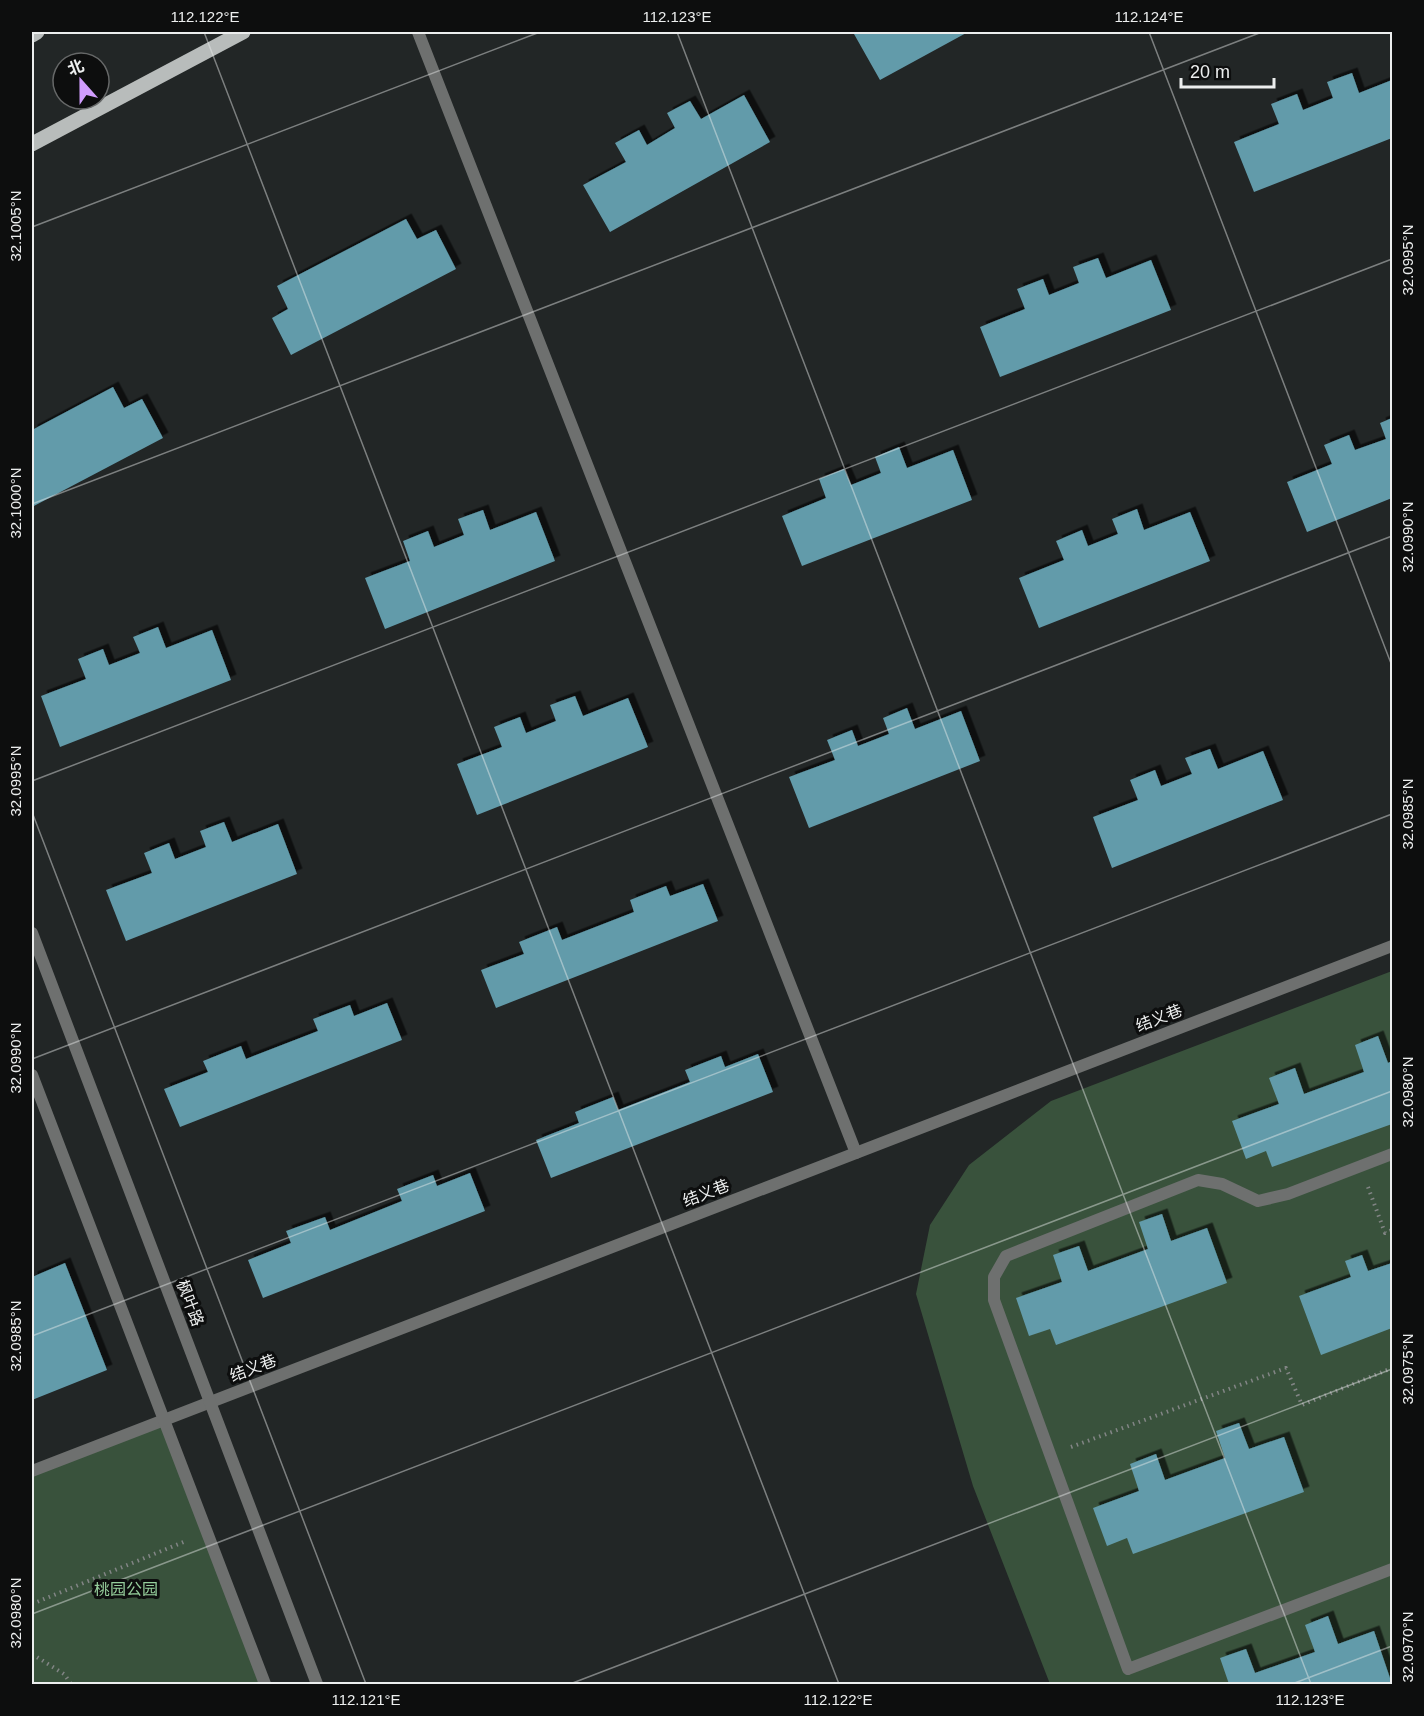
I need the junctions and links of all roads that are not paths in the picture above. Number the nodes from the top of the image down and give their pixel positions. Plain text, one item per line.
1 (37, 32) edge
2 (243, 32) edge
3 (418, 32) edge
4 (32, 35) edge
5 (32, 144) edge
6 (32, 933) edge
7 (1392, 946) edge
8 (32, 1075) edge
9 (856, 1153) junction
10 (1392, 1154) edge
11 (210, 1402) junction
12 (164, 1420) junction
13 (32, 1471) edge
14 (1392, 1569) edge
15 (265, 1684) edge
16 (317, 1684) edge

1 - 4 main road
2 - 5 main road
3 - 9 street
6 - 11 street, 枫叶路
7 - 9 street, 结义巷
8 - 12 street
9 - 11 street, 结义巷
10 - 14 street
11 - 12 street, 结义巷
11 - 16 street, 枫叶路
12 - 13 street, 结义巷
12 - 15 street

